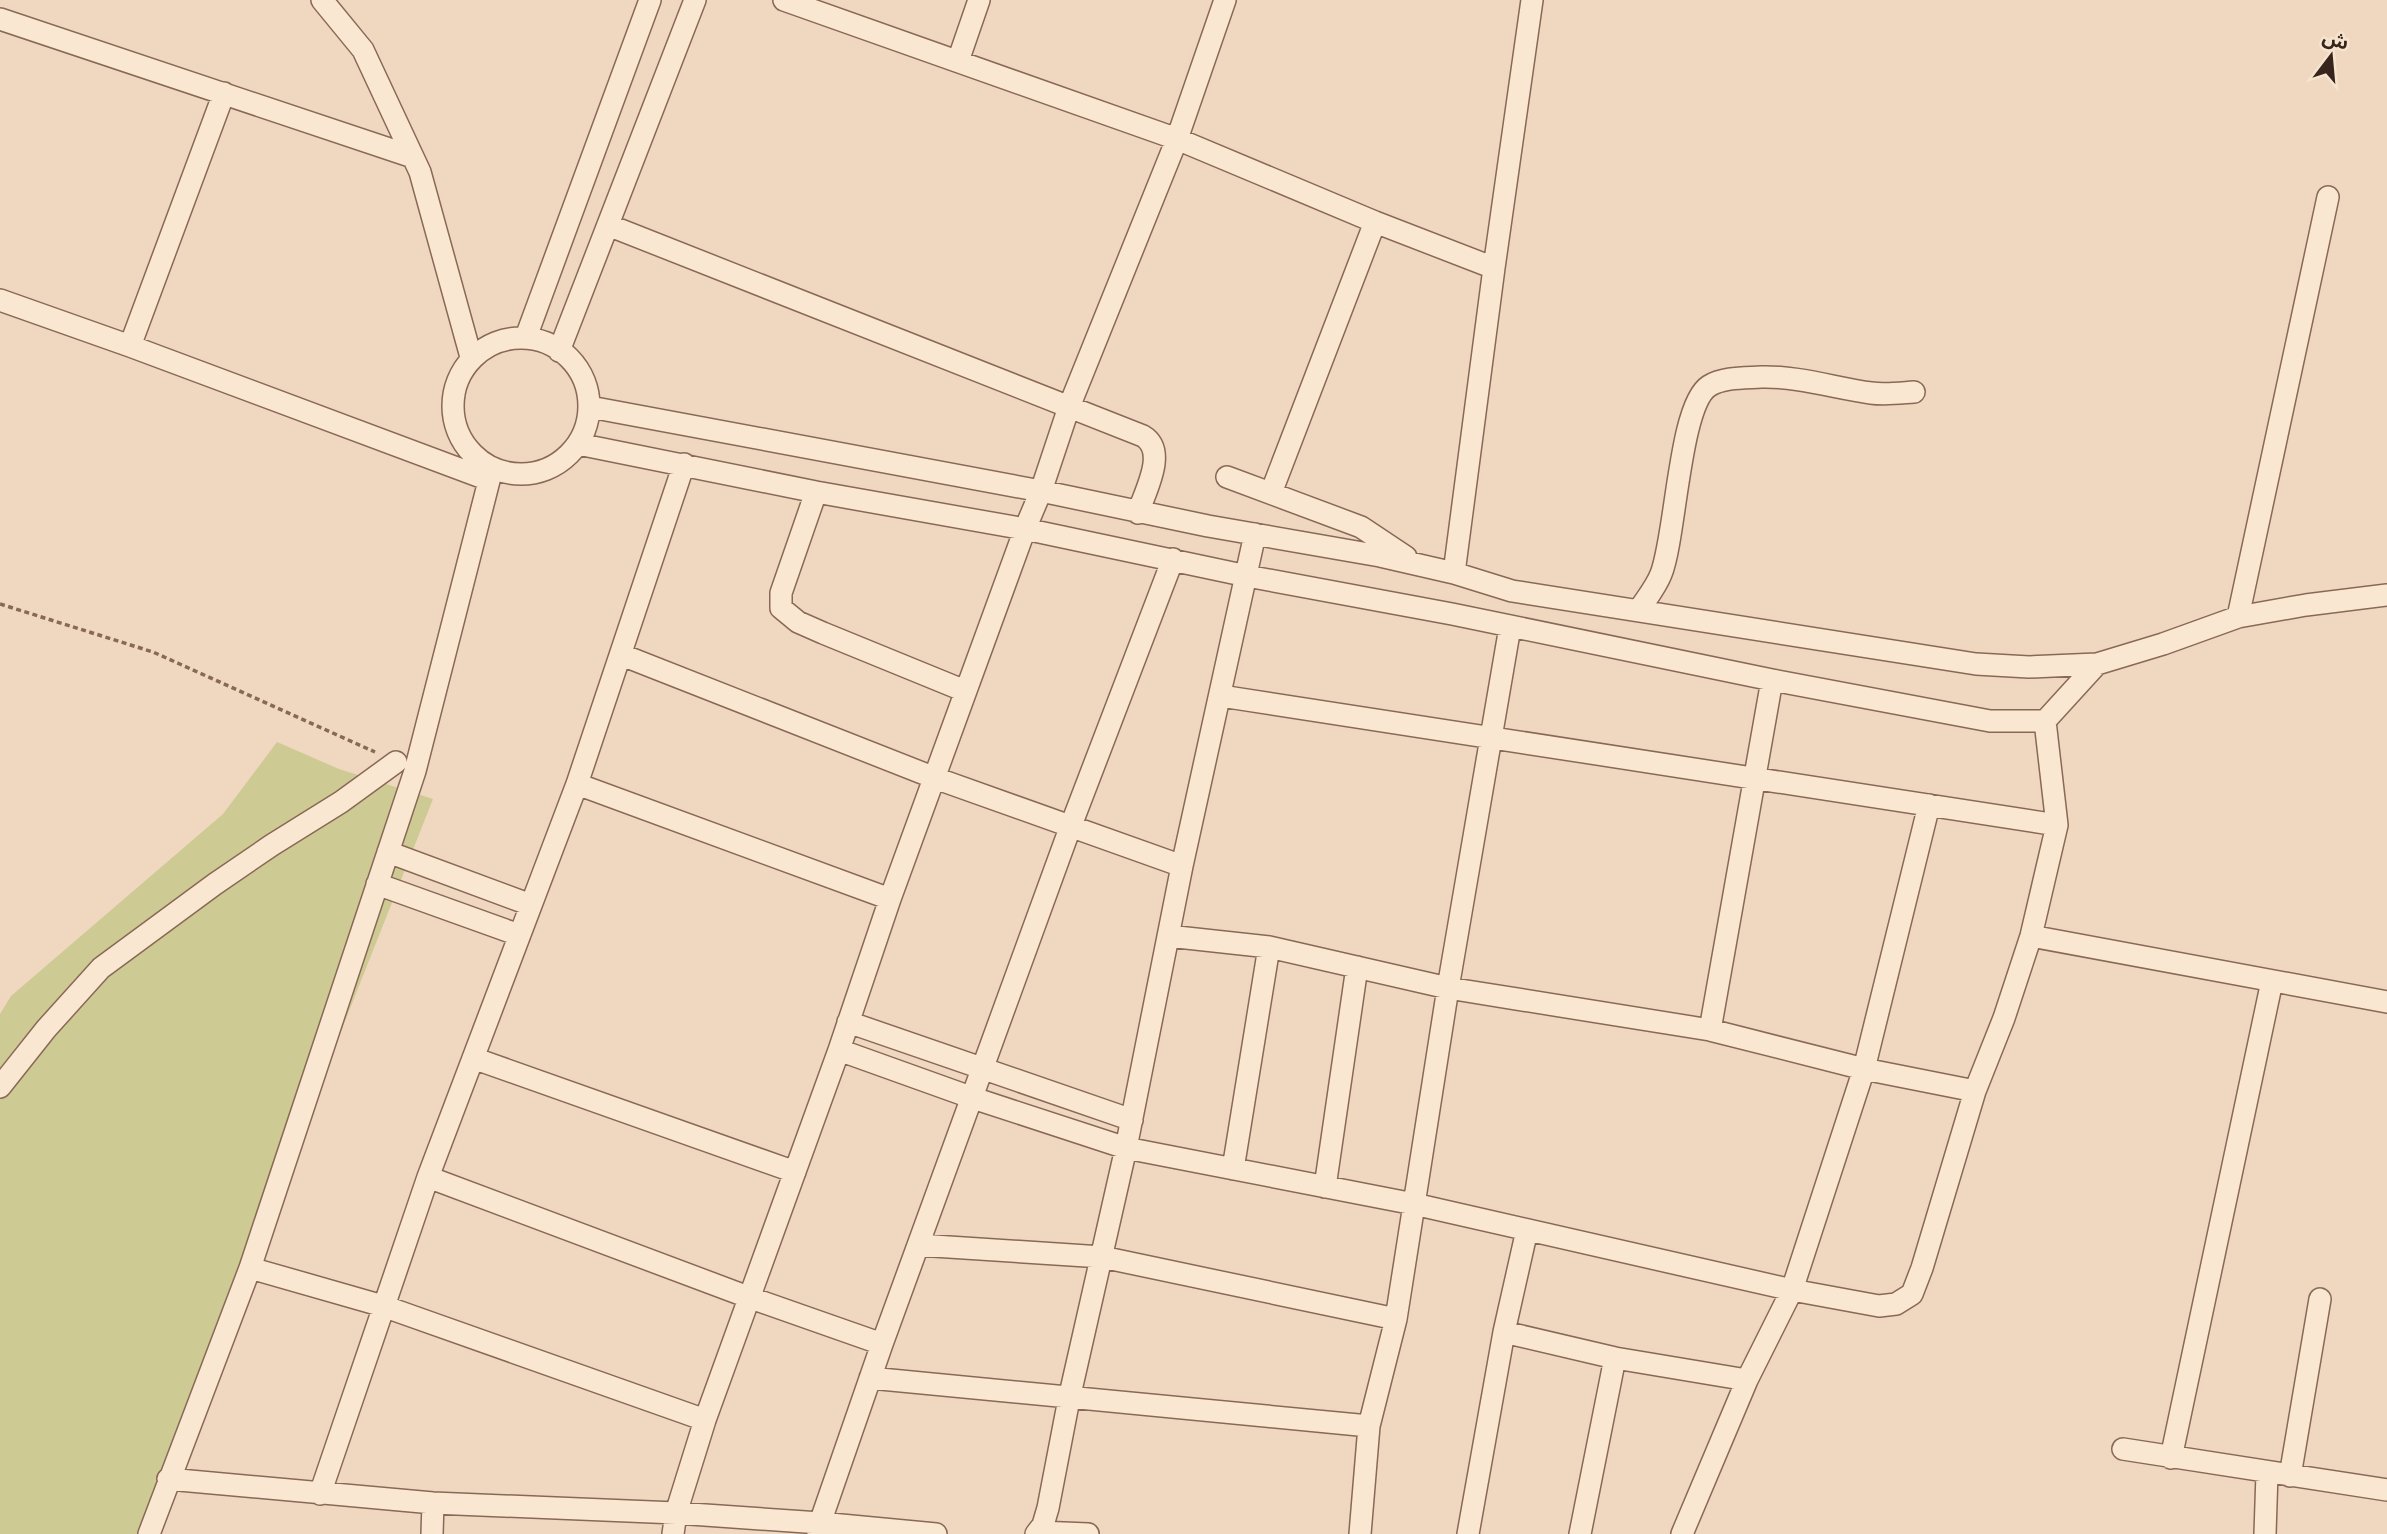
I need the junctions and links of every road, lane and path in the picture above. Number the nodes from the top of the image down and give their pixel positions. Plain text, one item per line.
1 (322, 0) edge
2 (650, 0) edge
3 (695, 0) edge
4 (784, 0) edge
5 (979, 0) edge
6 (1225, 0) edge
7 (1532, 0) edge
8 (0, 19) edge
9 (958, 61) junction
10 (224, 93) junction
11 (1177, 139) junction
12 (413, 157) junction
13 (2328, 197) dead end
14 (1375, 222) junction
15 (608, 225) junction
16 (1494, 268) junction
17 (0, 300) edge
18 (526, 337) junction
19 (130, 346) junction
20 (559, 351) junction
21 (471, 357) junction
22 (1914, 392) dead end
23 (590, 407) junction
24 (1069, 407) junction
25 (578, 444) junction
26 (684, 464) junction
27 (491, 475) junction
28 (1227, 477) dead end
29 (1041, 491) junction
30 (816, 492) junction
31 (1271, 493) junction
32 (1138, 513) junction
33 (1025, 529) junction
34 (1255, 534) junction
35 (1173, 559) junction
36 (1416, 564) junction
37 (1454, 573) junction
38 (1247, 576) junction
39 (2387, 595) edge
40 (0, 604) edge
41 (1639, 610) junction
42 (2238, 617) junction
43 (1510, 627) junction
44 (622, 654) junction
45 (2097, 664) junction
46 (1772, 680) junction
47 (965, 691) junction
48 (1221, 696) junction
49 (2045, 721) junction
50 (1489, 737) junction
51 (396, 762) joint
52 (935, 778) junction
53 (1755, 778) junction
54 (577, 784) junction
55 (1929, 805) junction
56 (2057, 825) junction
57 (1070, 828) junction
58 (388, 852) junction
59 (1182, 866) junction
60 (377, 884) junction
61 (890, 899) junction
62 (531, 905) junction
63 (519, 935) junction
64 (1168, 936) junction
65 (2031, 936) junction
66 (1269, 947) junction
67 (1357, 967) junction
68 (2272, 981) junction
69 (1448, 988) junction
70 (2387, 1002) edge
71 (848, 1022) junction
72 (1710, 1030) junction
73 (839, 1050) junction
74 (473, 1058) junction
75 (983, 1069) junction
76 (1864, 1069) junction
77 (0, 1087) edge
78 (1975, 1091) junction
79 (973, 1098) junction
80 (1132, 1120) junction
81 (1126, 1148) junction
82 (1233, 1169) junction
83 (795, 1172) junction
84 (428, 1177) junction
85 (1325, 1187) junction
86 (1414, 1204) junction
87 (1528, 1230) junction
88 (918, 1245) junction
89 (1102, 1257) junction
90 (250, 1268) junction
91 (1792, 1290) junction
92 (748, 1297) junction
93 (2320, 1299) dead end
94 (383, 1306) junction
95 (1395, 1319) junction
96 (1504, 1332) junction
97 (881, 1344) junction
98 (1615, 1358) junction
99 (870, 1378) junction
100 (1747, 1380) junction
101 (1069, 1399) junction
102 (705, 1420) junction
103 (1369, 1426) junction
104 (2123, 1450) dead end
105 (2171, 1458) junction
106 (2267, 1473) junction
107 (2290, 1476) junction
108 (168, 1479) junction
109 (2387, 1490) edge
110 (320, 1494) junction
111 (433, 1503) junction
112 (674, 1524) edge
113 (819, 1528) edge
114 (1038, 1533) edge
115 (149, 1534) edge
116 (432, 1534) edge
117 (936, 1534) edge
118 (1088, 1534) edge
119 (1360, 1534) edge
120 (1468, 1534) edge
121 (1580, 1534) edge
122 (1682, 1534) edge
123 (2265, 1534) edge

1 - 12 street
2 - 18 street
3 - 15 street
4 - 9 street
5 - 9 street
6 - 11 street
7 - 16 street
8 - 10 street
9 - 11 street
10 - 12 street
10 - 19 street
11 - 14 street
11 - 24 street
12 - 21 street
13 - 42 street
14 - 16 street
14 - 31 street
15 - 20 street
15 - 24 street
16 - 37 street
17 - 19 street
18 - 20 street
18 - 21 street
19 - 27 street
20 - 23 street
21 - 27 street
22 - 41 street
23 - 25 street
23 - 29 street
24 - 29 street
24 - 32 street
25 - 26 street
25 - 27 street
26 - 30 street
26 - 44 street
27 - 58 street
28 - 31 street
29 - 32 street
29 - 33 street
30 - 33 street
30 - 47 street
31 - 36 street
32 - 34 street
33 - 35 street
33 - 47 street
34 - 36 street
34 - 38 street
35 - 38 street
35 - 57 street
36 - 37 street
37 - 41 street
38 - 43 street
38 - 48 street
39 - 42 street
40 - 51 path
41 - 45 street
42 - 45 street
43 - 46 street
43 - 50 street
44 - 52 street
44 - 54 street
45 - 49 street
46 - 49 street
46 - 53 street
47 - 52 street
48 - 50 street
48 - 59 street
49 - 56 street
50 - 53 street
50 - 69 street
51 - 77 street
52 - 57 street
52 - 61 street
53 - 55 street
53 - 72 street
54 - 61 street
54 - 62 street
55 - 56 street
55 - 76 street
56 - 65 street
57 - 59 street
57 - 75 street
58 - 60 street
58 - 62 street
59 - 64 street
60 - 63 street
60 - 90 street
61 - 71 street
62 - 63 street
63 - 74 street
64 - 66 street
64 - 80 street
65 - 68 street
65 - 78 street
66 - 67 street
66 - 82 street
67 - 69 street
67 - 85 street
68 - 70 street
68 - 105 street
69 - 72 street
69 - 86 street
71 - 73 street
71 - 75 street
72 - 76 street
73 - 79 street
73 - 83 street
74 - 83 street
74 - 84 street
75 - 79 street
75 - 80 street
76 - 78 street
76 - 91 street
78 - 91 street
79 - 81 street
79 - 88 street
80 - 81 street
81 - 82 street
81 - 89 street
82 - 85 street
83 - 92 street
84 - 92 street
84 - 94 street
85 - 86 street
86 - 87 street
86 - 95 street
87 - 91 street
87 - 96 street
88 - 89 street
88 - 97 street
89 - 95 street
89 - 101 street
90 - 94 street
90 - 108 street
91 - 100 street
92 - 97 street
92 - 102 street
93 - 107 street
94 - 102 street
94 - 110 street
95 - 103 street
96 - 98 street
96 - 120 street
97 - 99 street
98 - 100 street
98 - 121 street
99 - 101 street
99 - 113 street
100 - 122 street
101 - 103 street
101 - 114 street
102 - 112 street
103 - 119 street
104 - 105 street
105 - 106 street
106 - 107 street
106 - 123 street
107 - 109 street
108 - 110 street
108 - 115 street
110 - 111 street
111 - 112 street
111 - 116 street
112 - 113 street
113 - 117 street
114 - 118 street

